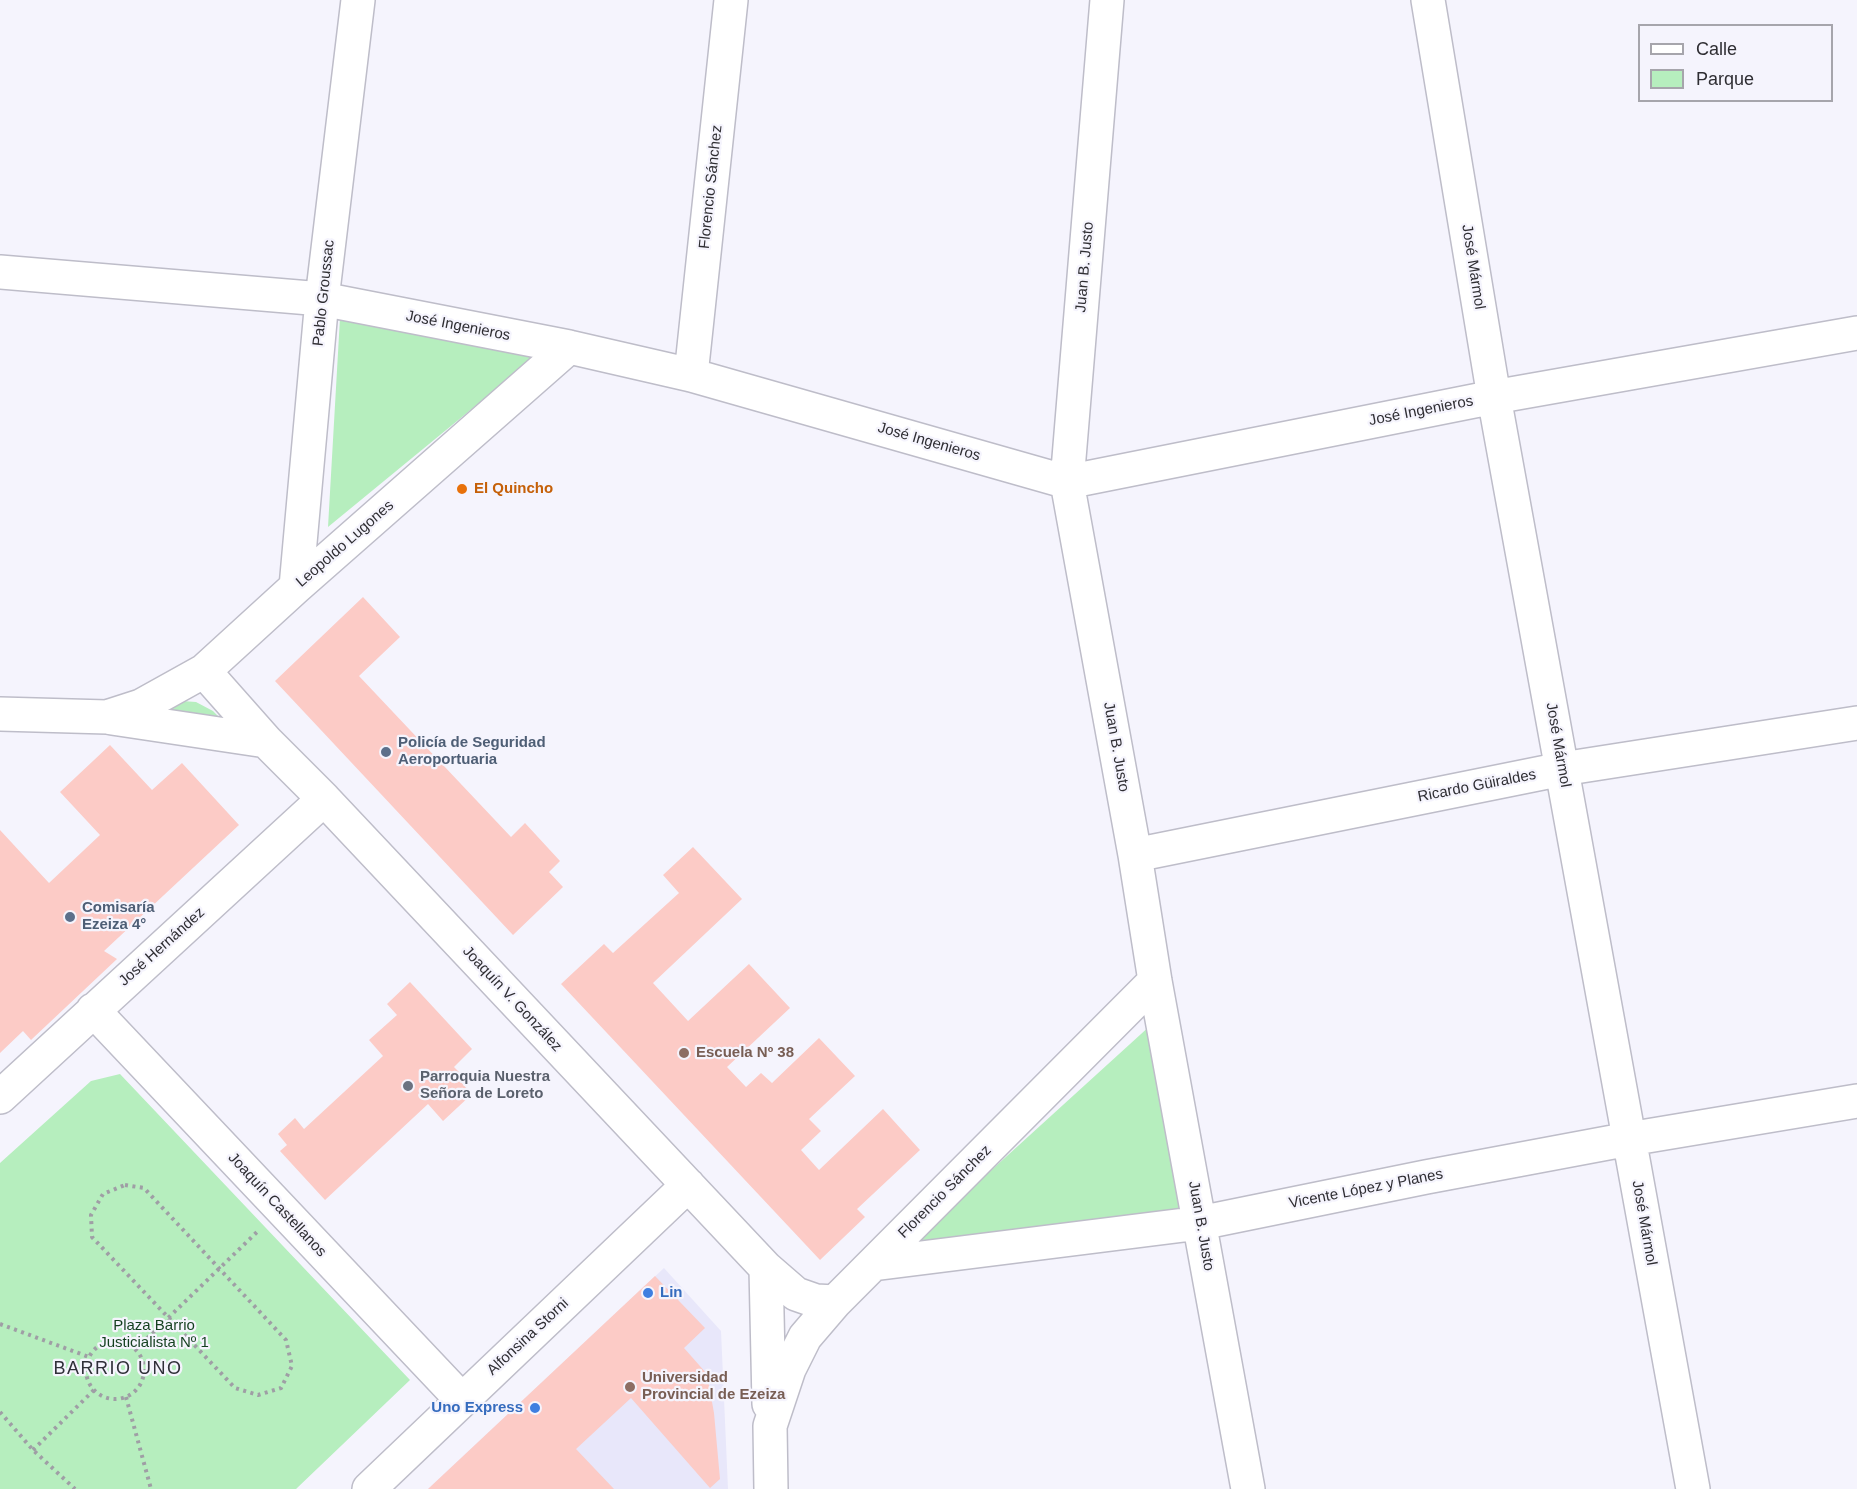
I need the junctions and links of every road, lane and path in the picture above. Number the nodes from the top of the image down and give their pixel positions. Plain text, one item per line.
1 (358, 0) edge
2 (731, 0) edge
3 (1107, 0) edge
4 (1428, 0) edge
5 (0, 272) edge
6 (322, 299) junction
7 (1857, 333) edge
8 (569, 347) junction
9 (691, 375) junction
10 (1494, 397) junction
11 (1067, 482) junction
12 (296, 587) junction
13 (204, 671) junction
14 (0, 714) edge
15 (107, 717) junction
16 (1857, 723) edge
17 (266, 741) junction
18 (1562, 769) junction
19 (324, 799) junction
20 (1135, 855) junction
21 (1155, 981) junction
22 (93, 1010) junction
23 (0, 1097) edge
24 (1857, 1101) edge
25 (1629, 1139) junction
26 (688, 1185) junction
27 (1200, 1223) junction
28 (264, 1226) dead end
29 (873, 1264) junction
30 (218, 1268) junction
31 (766, 1268) junction
32 (835, 1302) junction
33 (168, 1317) junction
34 (0, 1324) edge
35 (136, 1349) junction
36 (89, 1357) junction
37 (94, 1390) junction
38 (126, 1397) junction
39 (462, 1400) junction
40 (0, 1412) edge
41 (770, 1426) junction
42 (33, 1450) junction
43 (75, 1489) edge
44 (152, 1489) edge
45 (369, 1489) edge
46 (771, 1489) edge
47 (1248, 1489) edge
48 (1693, 1489) edge

1 - 6 street, Pablo Groussac
2 - 9 street, Florencio Sánchez
3 - 11 street, Juan B. Justo
4 - 10 street, José Mármol
5 - 6 street, José Ingenieros
6 - 8 street, José Ingenieros
6 - 12 street, Pablo Groussac
7 - 10 street, José Ingenieros
8 - 9 street, José Ingenieros
8 - 12 street, Leopoldo Lugones
9 - 11 street, José Ingenieros
10 - 11 street, José Ingenieros
10 - 18 street, José Mármol
11 - 20 street, Juan B. Justo
12 - 13 street, Leopoldo Lugones
13 - 15 street, Leopoldo Lugones
13 - 17 street, Joaquín V. González
14 - 15 street, Leopoldo Lugones
15 - 17 street, Leopoldo Lugones
16 - 18 street, Ricardo Güiraldes
17 - 19 street, Joaquín V. González
18 - 20 street, Ricardo Güiraldes
18 - 25 street, José Mármol
19 - 22 street, José Hernández
19 - 26 street, Joaquín V. González
20 - 21 street, Juan B. Justo
21 - 27 street, Juan B. Justo
21 - 29 street, Florencio Sánchez
22 - 23 street, José Hernández
22 - 39 street, Joaquín Castellanos
24 - 25 street, Vicente López y Planes
25 - 27 street, Vicente López y Planes
25 - 48 street, José Mármol
26 - 31 street, Joaquín V. González
26 - 39 street, Alfonsina Storni
27 - 29 street, Vicente López y Planes
27 - 47 street, Juan B. Justo
28 - 30 path
29 - 32 street, Florencio Sánchez
30 - 33 path
30 - 33 path
30 - 33 path
31 - 32 street, Joaquín V. González
31 - 41 street, Florencio Sánchez
32 - 41 street, Florencio Sánchez
33 - 35 path
34 - 36 path
35 - 36 path
35 - 38 path
36 - 37 path
37 - 38 path
37 - 42 path
38 - 44 path
39 - 45 street, Alfonsina Storni
40 - 42 path
41 - 46 street, Florencio Sánchez
42 - 43 path

